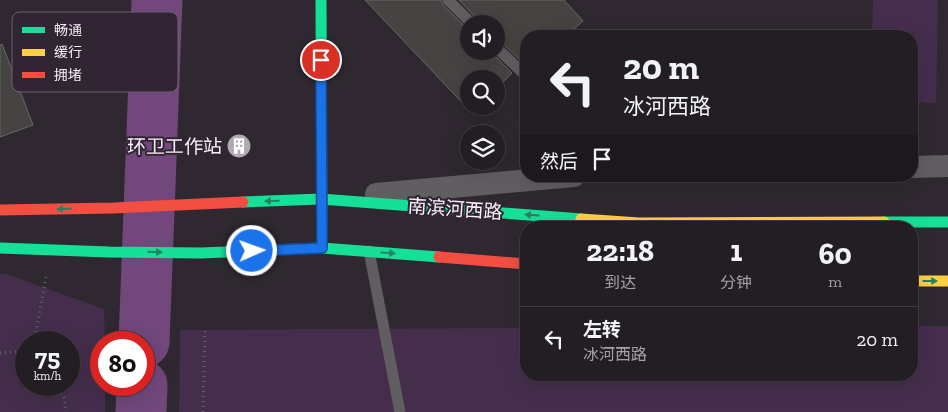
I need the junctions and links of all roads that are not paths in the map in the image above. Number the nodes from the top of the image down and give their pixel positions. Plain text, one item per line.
1 (321, 0) edge
2 (448, 0) edge
3 (463, 15) edge
4 (505, 56) edge
5 (520, 70) edge
6 (918, 166) edge
7 (948, 166) edge
8 (520, 181) edge
9 (321, 199) junction
10 (0, 210) edge
11 (612, 221) edge
12 (918, 222) edge
13 (948, 222) edge
14 (0, 248) edge
15 (322, 248) junction
16 (369, 252) junction
17 (520, 264) edge
18 (918, 281) edge
19 (948, 281) edge
20 (400, 412) edge

1 - 9 main road
2 - 3 lane
4 - 5 lane
6 - 7 street
8 - 9 street, 南滨河西路
9 -> 10 main road, 南滨河西路
11 -> 9 main road, 南滨河西路
9 - 15 main road
13 -> 12 main road, 南滨河西路
14 -> 15 main road
15 - 16 main road
16 -> 17 main road
16 - 20 lane
18 -> 19 main road

